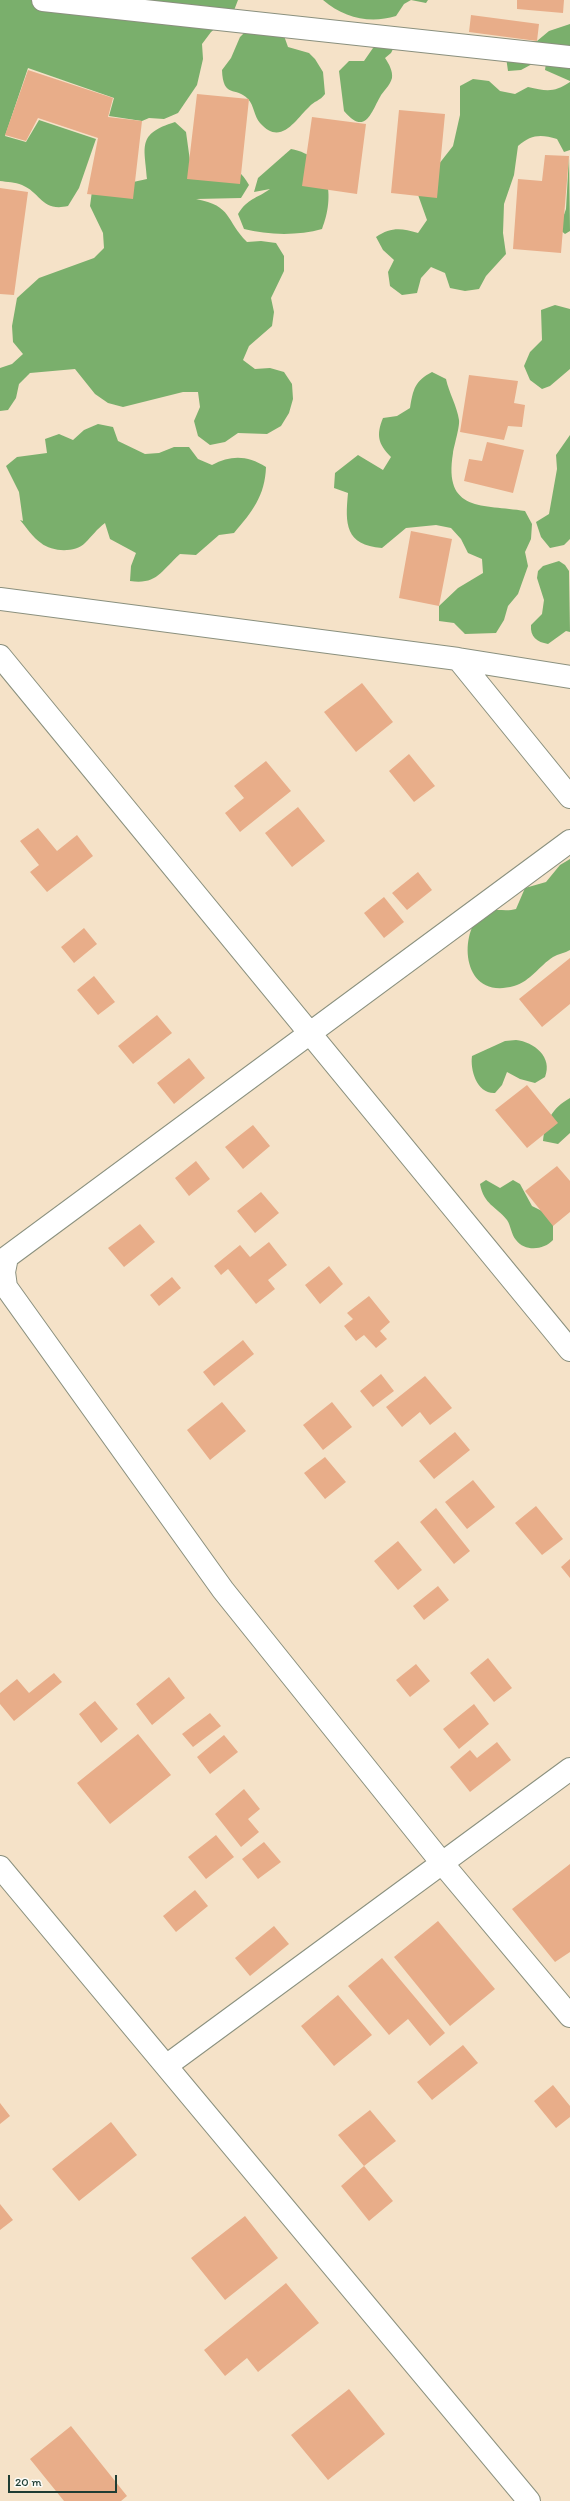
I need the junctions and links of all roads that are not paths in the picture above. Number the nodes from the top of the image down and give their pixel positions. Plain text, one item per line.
1 (43, 0) edge
2 (570, 57) edge
3 (0, 599) edge
4 (0, 656) edge
5 (458, 659) junction
6 (570, 677) edge
7 (570, 797) edge
8 (570, 841) edge
9 (310, 1033) junction
10 (570, 1350) edge
11 (570, 1769) edge
12 (442, 1863) junction
13 (0, 1867) edge
14 (570, 2016) edge
15 (166, 2066) junction
16 (529, 2501) edge

1 - 2 street
3 - 5 street
4 - 9 street
5 - 6 street
5 - 7 street
8 - 9 street
9 - 10 street
9 - 12 street
11 - 12 street
12 - 14 street
12 - 15 street
13 - 15 street
15 - 16 street

